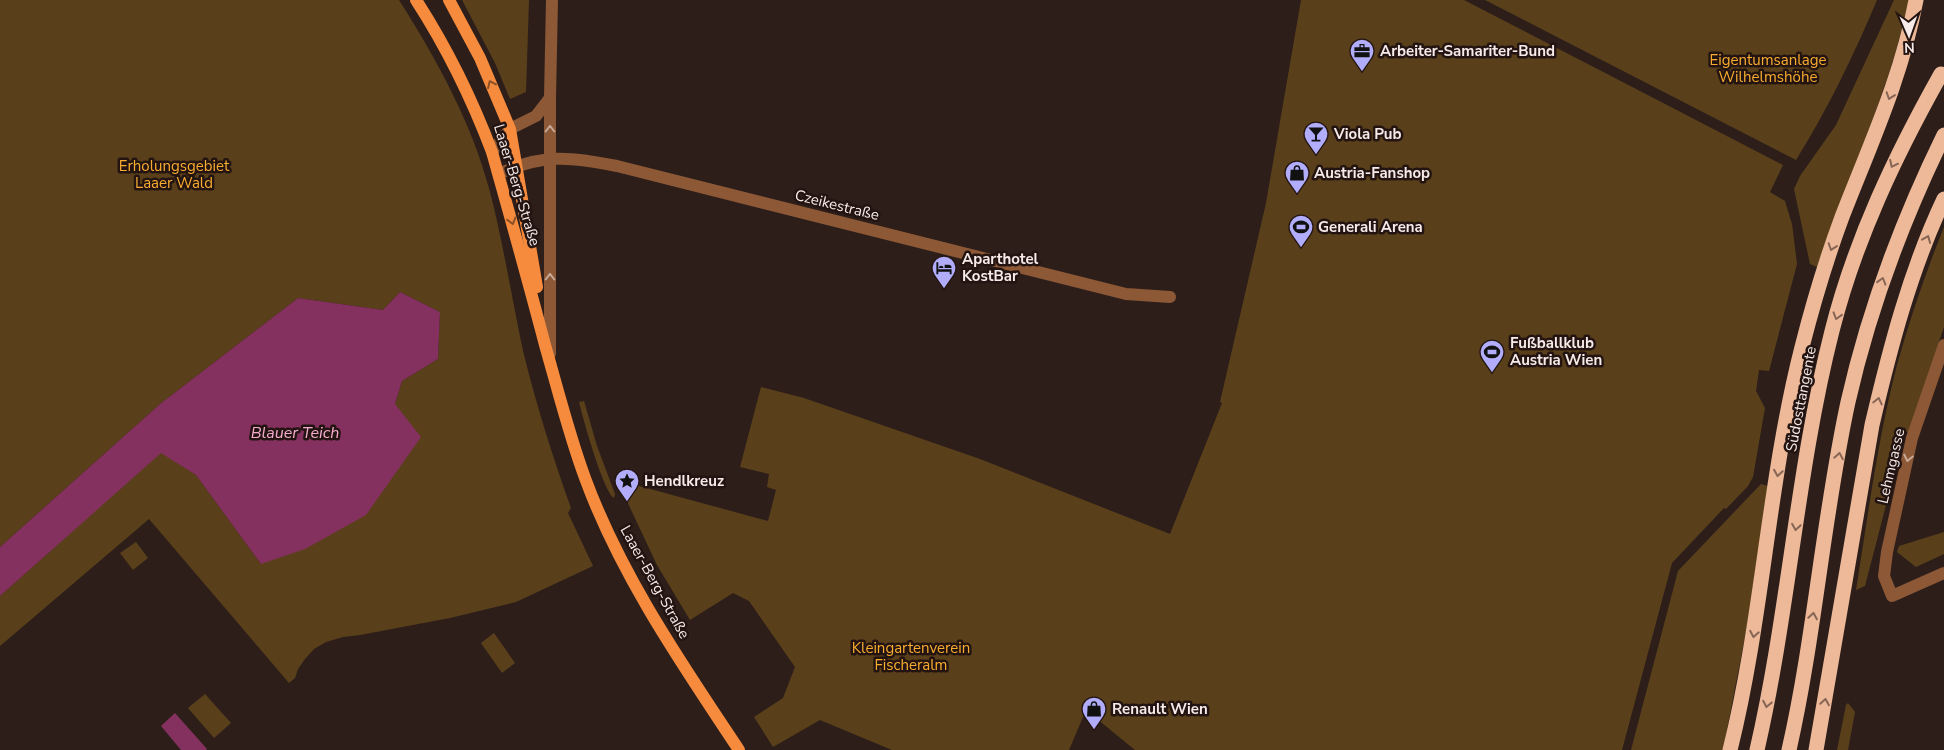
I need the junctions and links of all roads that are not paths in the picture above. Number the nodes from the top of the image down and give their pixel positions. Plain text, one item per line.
1 (416, 0) edge
2 (449, 0) edge
3 (552, 0) edge
4 (1916, 0) edge
5 (1940, 74) dead end
6 (550, 98) junction
7 (510, 129) junction
8 (1944, 135) edge
9 (492, 152) junction
10 (550, 159) junction
11 (516, 166) junction
12 (499, 174) junction
13 (1944, 199) edge
14 (1170, 297) dead end
15 (1944, 345) edge
16 (550, 361) junction
17 (1944, 573) edge
18 (740, 750) edge
19 (1730, 750) edge
20 (1757, 750) edge
21 (1789, 750) edge
22 (1816, 750) edge

1 - 9 main road, Laaer-Berg-Straße
7 -> 2 main road, Laaer-Berg-Straße
3 - 6 street
4 -> 19 highway
5 -> 20 highway, Südosttangente
6 - 7 street
10 -> 6 street
7 - 9 street
7 - 11 main road, Laaer-Berg-Straße
21 -> 8 highway
9 - 12 main road, Laaer-Berg-Straße
10 - 11 street, Czeikestraße
10 - 14 street, Czeikestraße
16 -> 10 street
11 - 12 street, Czeikestraße
11 - 16 main road, Laaer-Berg-Straße
12 -> 16 main road, Laaer-Berg-Straße
22 -> 13 highway
15 -> 17 street, Lehmgasse
16 - 18 main road, Laaer-Berg-Straße

